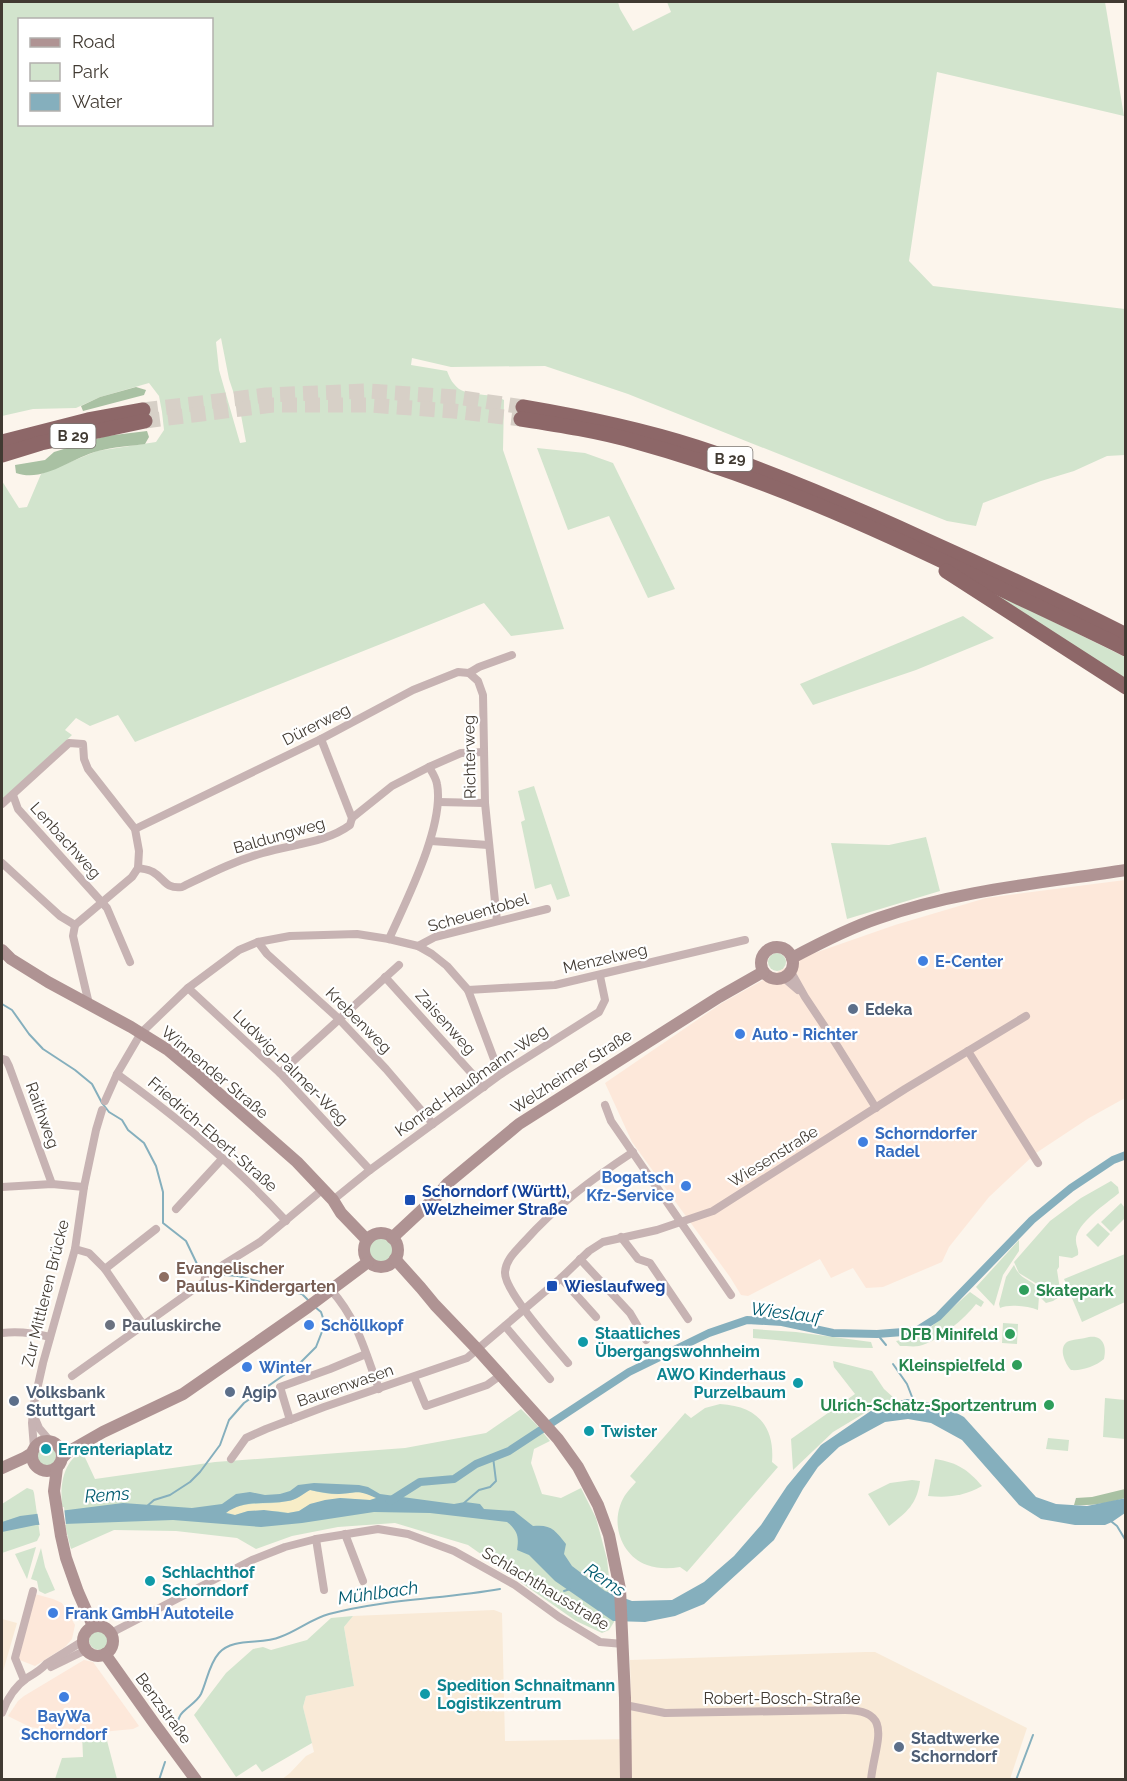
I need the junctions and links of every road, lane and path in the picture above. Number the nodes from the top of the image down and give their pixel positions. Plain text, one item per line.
1 (2, 442) edge
2 (2, 455) edge
3 (909, 545) junction
4 (1125, 638) edge
5 (512, 655) dead end
6 (469, 673) junction
7 (1125, 687) edge
8 (321, 739) junction
9 (484, 752) junction
10 (429, 767) junction
11 (13, 795) junction
12 (438, 802) junction
13 (485, 803) junction
14 (2, 804) edge
15 (352, 818) junction
16 (135, 829) junction
17 (431, 841) junction
18 (488, 845) junction
19 (2, 863) edge
20 (138, 868) junction
21 (1125, 870) edge
22 (101, 902) junction
23 (547, 909) dead end
24 (497, 921) junction
25 (75, 926) junction
26 (389, 939) junction
27 (745, 940) dead end
28 (258, 942) junction
29 (418, 946) junction
30 (2, 950) edge
31 (790, 955) junction
32 (130, 962) dead end
33 (399, 965) dead end
34 (762, 970) junction
35 (788, 975) junction
36 (600, 976) junction
37 (385, 977) junction
38 (188, 988) junction
39 (468, 990) junction
40 (89, 1004) junction
41 (1026, 1017) dead end
42 (339, 1019) junction
43 (141, 1033) junction
44 (968, 1051) junction
45 (2, 1059) edge
46 (280, 1073) junction
47 (117, 1074) junction
48 (501, 1074) junction
49 (484, 1087) junction
50 (605, 1105) dead end
51 (876, 1108) junction
52 (433, 1124) junction
53 (633, 1152) junction
54 (222, 1159) junction
55 (1038, 1163) dead end
56 (370, 1170) junction
57 (52, 1184) junction
58 (2, 1187) edge
59 (84, 1187) junction
60 (322, 1190) junction
61 (333, 1200) junction
62 (176, 1209) dead end
63 (286, 1221) junction
64 (682, 1222) junction
65 (156, 1229) dead end
66 (379, 1237) junction
67 (621, 1237) junction
68 (75, 1249) junction
69 (366, 1258) junction
70 (580, 1259) junction
71 (393, 1262) junction
72 (222, 1265) dead end
73 (105, 1269) junction
74 (205, 1278) dead end
75 (561, 1278) junction
76 (331, 1290) junction
77 (731, 1295) dead end
78 (313, 1303) junction
79 (525, 1309) junction
80 (596, 1317) dead end
81 (688, 1319) dead end
82 (144, 1326) junction
83 (505, 1326) junction
84 (2, 1333) edge
85 (50, 1336) junction
86 (646, 1340) dead end
87 (478, 1350) junction
88 (366, 1354) junction
89 (568, 1362) dead end
90 (501, 1375) junction
91 (72, 1376) dead end
92 (414, 1377) junction
93 (550, 1379) dead end
94 (379, 1389) junction
95 (33, 1413) junction
96 (290, 1420) junction
97 (104, 1432) junction
98 (53, 1443) junction
99 (36, 1459) junction
100 (231, 1459) dead end
101 (60, 1463) junction
102 (2, 1468) edge
103 (2, 1473) edge
104 (54, 1491) junction
105 (345, 1534) junction
106 (316, 1539) junction
107 (363, 1581) dead end
108 (324, 1590) dead end
109 (33, 1591) dead end
110 (93, 1626) junction
111 (111, 1633) junction
112 (623, 1640) junction
113 (85, 1645) junction
114 (105, 1654) junction
115 (24, 1680) junction
116 (625, 1705) junction
117 (2, 1713) edge
118 (196, 1779) edge
119 (626, 1779) edge
120 (871, 1779) edge

1 - 2 highway, B 29
3 - 4 highway, B 29
3 - 4 highway, B 29
3 - 7 highway
5 - 6 street, Dürerweg
6 - 8 street, Dürerweg
6 - 9 street, Richterweg
8 - 15 street
8 - 16 street, Dürerweg
9 - 10 street, Baldungweg
9 - 13 street, Richterweg
10 - 12 street
10 - 15 street, Baldungweg
11 - 14 street
11 - 16 street
11 - 22 street, Lenbachweg
12 - 13 street
12 - 17 street
13 - 18 street, Richterweg
15 - 20 street, Baldungweg
16 - 20 street
17 - 18 street
17 - 26 street
18 - 24 street, Richterweg
19 - 25 street
20 - 22 street
21 - 31 main road
22 - 25 street
22 - 32 street, Lenbachweg
23 - 24 street, Scheuentobel
24 - 29 street, Scheuentobel
25 - 40 street
26 - 28 street, Zur Mittleren Brücke
26 - 29 street, Zur Mittleren Brücke
27 - 36 street, Menzelweg
28 - 38 street, Zur Mittleren Brücke
28 - 42 street, Krebenweg
29 - 39 street
30 - 40 main road, Winnender Straße
31 - 34 main road
31 - 35 main road
33 - 37 street
34 - 35 main road
34 - 66 main road, Welzheimer Straße
35 - 51 street
36 - 39 street, Menzelweg
36 - 48 street, Konrad-Haußmann-Weg
37 - 42 street
37 - 49 street, Zaisenweg
38 - 43 street, Zur Mittleren Brücke
38 - 46 street, Ludwig-Palmer-Weg
39 - 48 street
40 - 43 main road, Winnender Straße
41 - 44 street, Wiesenstraße
42 - 46 street
42 - 52 street, Krebenweg
43 - 47 street, Zur Mittleren Brücke
43 - 60 main road, Winnender Straße
44 - 51 street, Wiesenstraße
44 - 55 street
45 - 57 street, Raithweg
46 - 56 street, Ludwig-Palmer-Weg
47 - 54 street, Friedrich-Ebert-Straße
47 - 59 street, Zur Mittleren Brücke
48 - 49 street, Konrad-Haußmann-Weg
49 - 52 street, Konrad-Haußmann-Weg
50 - 53 street
51 - 64 street, Wiesenstraße
52 - 56 street, Konrad-Haußmann-Weg
53 - 64 street
53 - 79 street
54 - 62 street
54 - 63 street, Friedrich-Ebert-Straße
56 - 61 street, Konrad-Haußmann-Weg
57 - 58 street
57 - 59 street
59 - 68 street, Zur Mittleren Brücke
60 - 61 main road, Winnender Straße
60 - 63 street
61 - 66 main road, Winnender Straße
63 - 72 street
64 - 67 street, Wiesenstraße
64 - 77 street
65 - 73 street
66 - 69 main road
66 - 71 main road
67 - 70 street, Wiesenstraße
67 - 81 street
68 - 73 street
68 - 85 street, Zur Mittleren Brücke
69 - 71 main road
69 - 76 main road
69 - 78 main road
70 - 75 street, Wiesenstraße
70 - 86 street
71 - 87 main road
73 - 82 street
74 - 82 street
75 - 79 street, Wiesenstraße
75 - 80 street
76 - 78 main road
76 - 88 street
78 - 97 main road
79 - 83 street, Wiesenstraße
79 - 89 street
82 - 91 street
83 - 87 street, Wiesenstraße
83 - 93 street
84 - 85 street
85 - 95 street, Zur Mittleren Brücke
87 - 90 main road
87 - 92 street, Baurenwasen
88 - 94 street
88 - 96 street
90 - 92 street
90 - 112 main road
92 - 94 street, Baurenwasen
94 - 96 street, Baurenwasen
95 - 98 street
95 - 99 street, Zur Mittleren Brücke
96 - 100 street, Baurenwasen
97 - 98 main road
97 - 101 main road
98 - 99 main road
98 - 101 main road
99 - 101 main road
99 - 102 main road
99 - 103 main road
99 - 104 main road
101 - 104 main road
104 - 110 main road
105 - 106 street, Schlachthausstraße
105 - 107 street
105 - 112 street, Schlachthausstraße
106 - 108 street
106 - 111 street, Schlachthausstraße
109 - 115 street
110 - 111 main road
110 - 113 main road
111 - 114 main road
112 - 116 main road
113 - 114 main road
113 - 115 street
114 - 118 main road, Benzstraße
115 - 117 street
116 - 119 main road
116 - 120 street, Robert-Bosch-Straße

